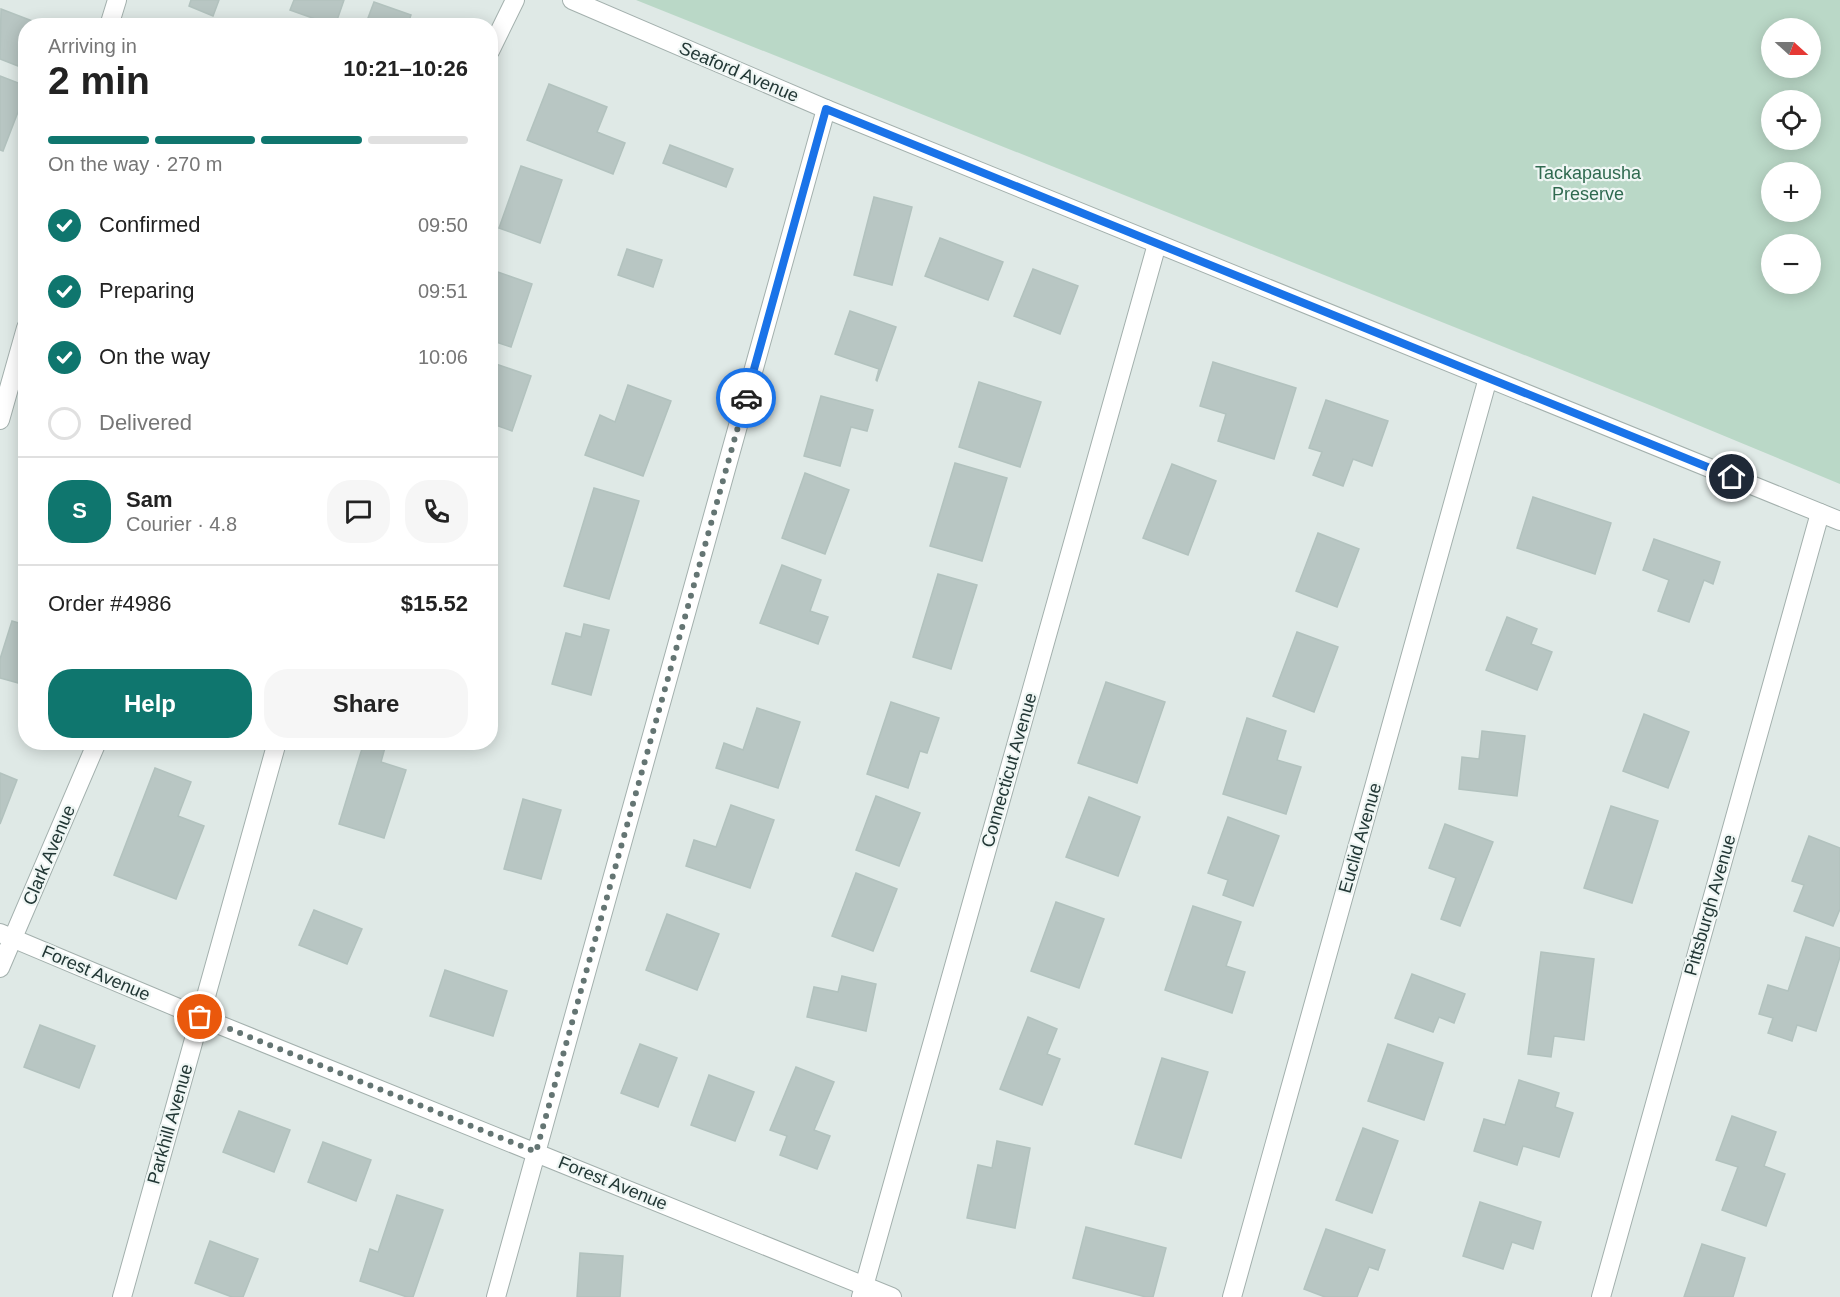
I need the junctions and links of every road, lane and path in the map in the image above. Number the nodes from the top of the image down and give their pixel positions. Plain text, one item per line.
1 (117, 0) edge
2 (515, 0) edge
3 (572, 0) edge
4 (112, 18) edge
5 (498, 35) edge
6 (826, 109) junction
7 (1157, 244) junction
8 (18, 356) edge
9 (1488, 378) junction
10 (0, 420) edge
11 (1820, 513) junction
12 (1840, 521) edge
13 (93, 750) edge
14 (275, 750) edge
15 (6, 936) edge
16 (0, 968) edge
17 (200, 1017) junction
18 (536, 1152) junction
19 (862, 1291) edge
20 (122, 1297) edge
21 (496, 1297) edge
22 (892, 1297) edge
23 (1232, 1297) edge
24 (1600, 1297) edge

1 - 4 street
2 - 5 street
3 - 6 street, Seaford Avenue
6 - 7 street, Seaford Avenue
6 - 18 street
7 - 9 street, Seaford Avenue
7 - 19 street, Connecticut Avenue
8 - 10 street
9 - 11 street, Seaford Avenue
9 - 23 street, Euclid Avenue
11 - 12 street, Seaford Avenue
11 - 24 street, Pittsburgh Avenue
13 - 15 street, Clark Avenue
14 - 17 street, Parkhill Avenue
15 - 16 street, Clark Avenue
15 - 17 street, Forest Avenue
17 - 18 street, Forest Avenue
17 - 20 street, Parkhill Avenue
18 - 19 street, Forest Avenue
18 - 21 street
19 - 22 street, Forest Avenue

